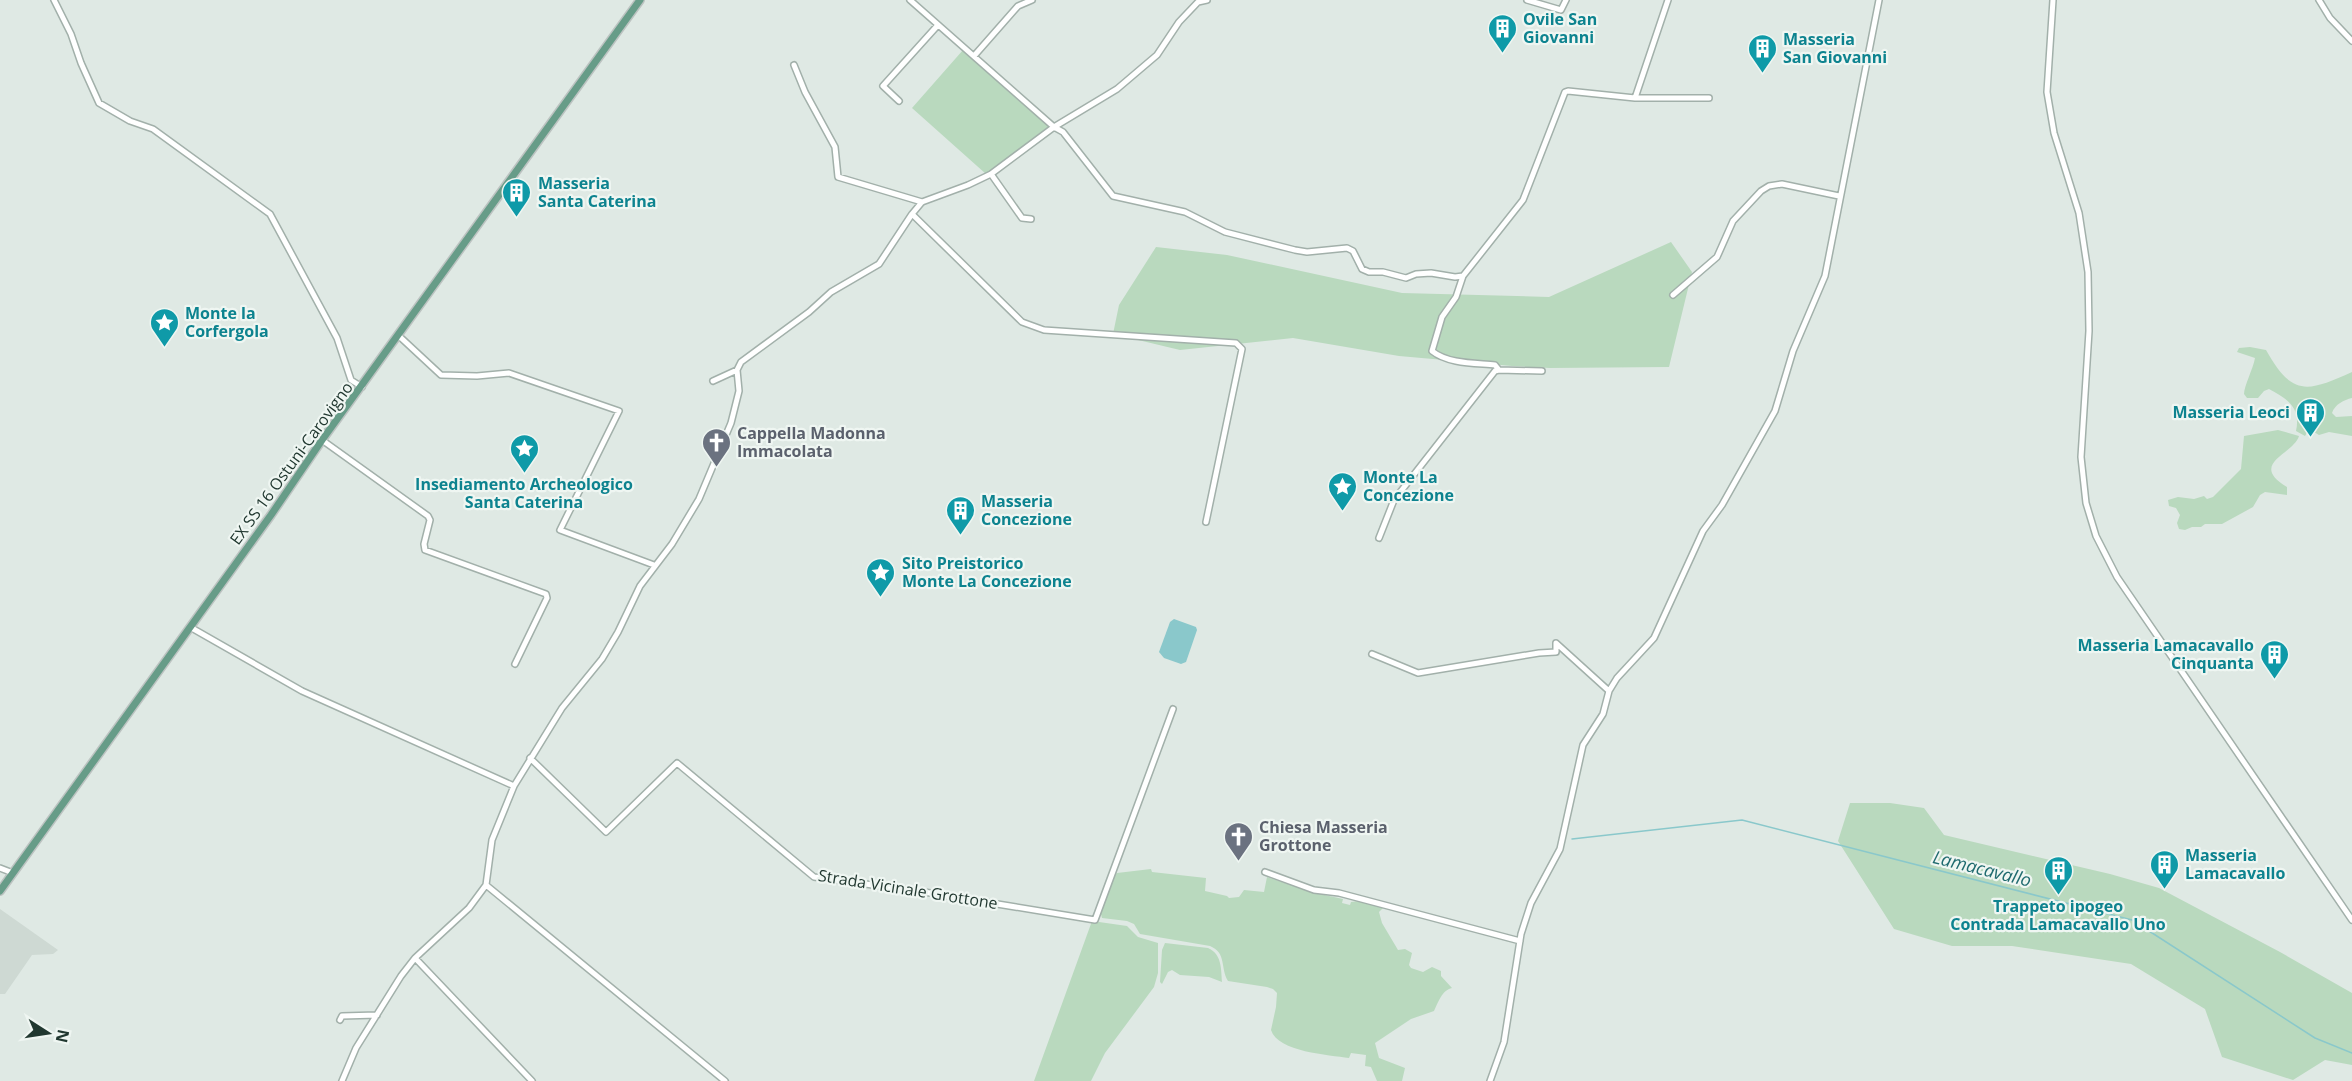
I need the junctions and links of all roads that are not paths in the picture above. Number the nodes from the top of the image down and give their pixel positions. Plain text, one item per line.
1 (54, 0) edge
2 (640, 0) edge
3 (910, 0) edge
4 (1032, 0) edge
5 (1207, 0) edge
6 (1527, 0) edge
7 (1566, 0) edge
8 (1668, 0) edge
9 (1879, 0) edge
10 (2053, 0) edge
11 (2319, 0) edge
12 (938, 25) junction
13 (2352, 41) edge
14 (974, 56) junction
15 (794, 65) dead end
16 (1635, 98) junction
17 (1709, 99) dead end
18 (899, 101) dead end
19 (1054, 127) junction
20 (991, 174) junction
21 (1839, 196) junction
22 (922, 202) junction
23 (912, 214) junction
24 (1030, 219) dead end
25 (1463, 276) junction
26 (1673, 295) dead end
27 (399, 336) junction
28 (736, 370) junction
29 (1499, 370) junction
30 (1542, 371) dead end
31 (713, 381) dead end
32 (362, 387) junction
33 (322, 440) junction
34 (1206, 522) dead end
35 (1379, 538) dead end
36 (654, 565) junction
37 (190, 627) junction
38 (1372, 654) dead end
39 (514, 664) dead end
40 (1609, 691) junction
41 (1173, 709) dead end
42 (530, 758) junction
43 (514, 786) junction
44 (0, 868) edge
45 (1265, 872) dead end
46 (13, 873) junction
47 (486, 885) junction
48 (0, 891) edge
49 (2352, 920) edge
50 (1520, 941) junction
51 (415, 958) junction
52 (377, 1015) junction
53 (340, 1020) dead end
54 (342, 1081) edge
55 (532, 1081) edge
56 (725, 1081) edge
57 (1490, 1081) edge

1 - 32 street
2 - 27 main road, EX SS 16 Ostuni-Carovigno
3 - 12 street
4 - 14 street
5 - 19 street
6 - 7 street
8 - 16 street
9 - 21 street
10 - 49 street
11 - 13 street
12 - 14 street
12 - 18 street
14 - 19 street
15 - 22 street
16 - 17 street
16 - 25 street
19 - 20 street
19 - 25 street
20 - 22 street
20 - 24 street
21 - 26 street
21 - 40 street
22 - 23 street
23 - 28 street
23 - 34 street
25 - 29 street
27 - 32 main road, EX SS 16 Ostuni-Carovigno
27 - 36 street
28 - 31 street
28 - 36 street
29 - 30 street
29 - 35 street
32 - 33 main road, EX SS 16 Ostuni-Carovigno
33 - 37 main road, EX SS 16 Ostuni-Carovigno
33 - 39 street
36 - 42 street
37 - 43 street
37 - 46 main road, EX SS 16 Ostuni-Carovigno
38 - 40 street
40 - 50 street
41 - 42 street, Strada Vicinale Grottone
42 - 43 street
43 - 47 street
44 - 46 street
45 - 50 street
46 - 48 main road, EX SS 16 Ostuni-Carovigno
47 - 51 street
47 - 56 street
50 - 57 street
51 - 52 street
51 - 55 street
52 - 53 street
52 - 54 street

